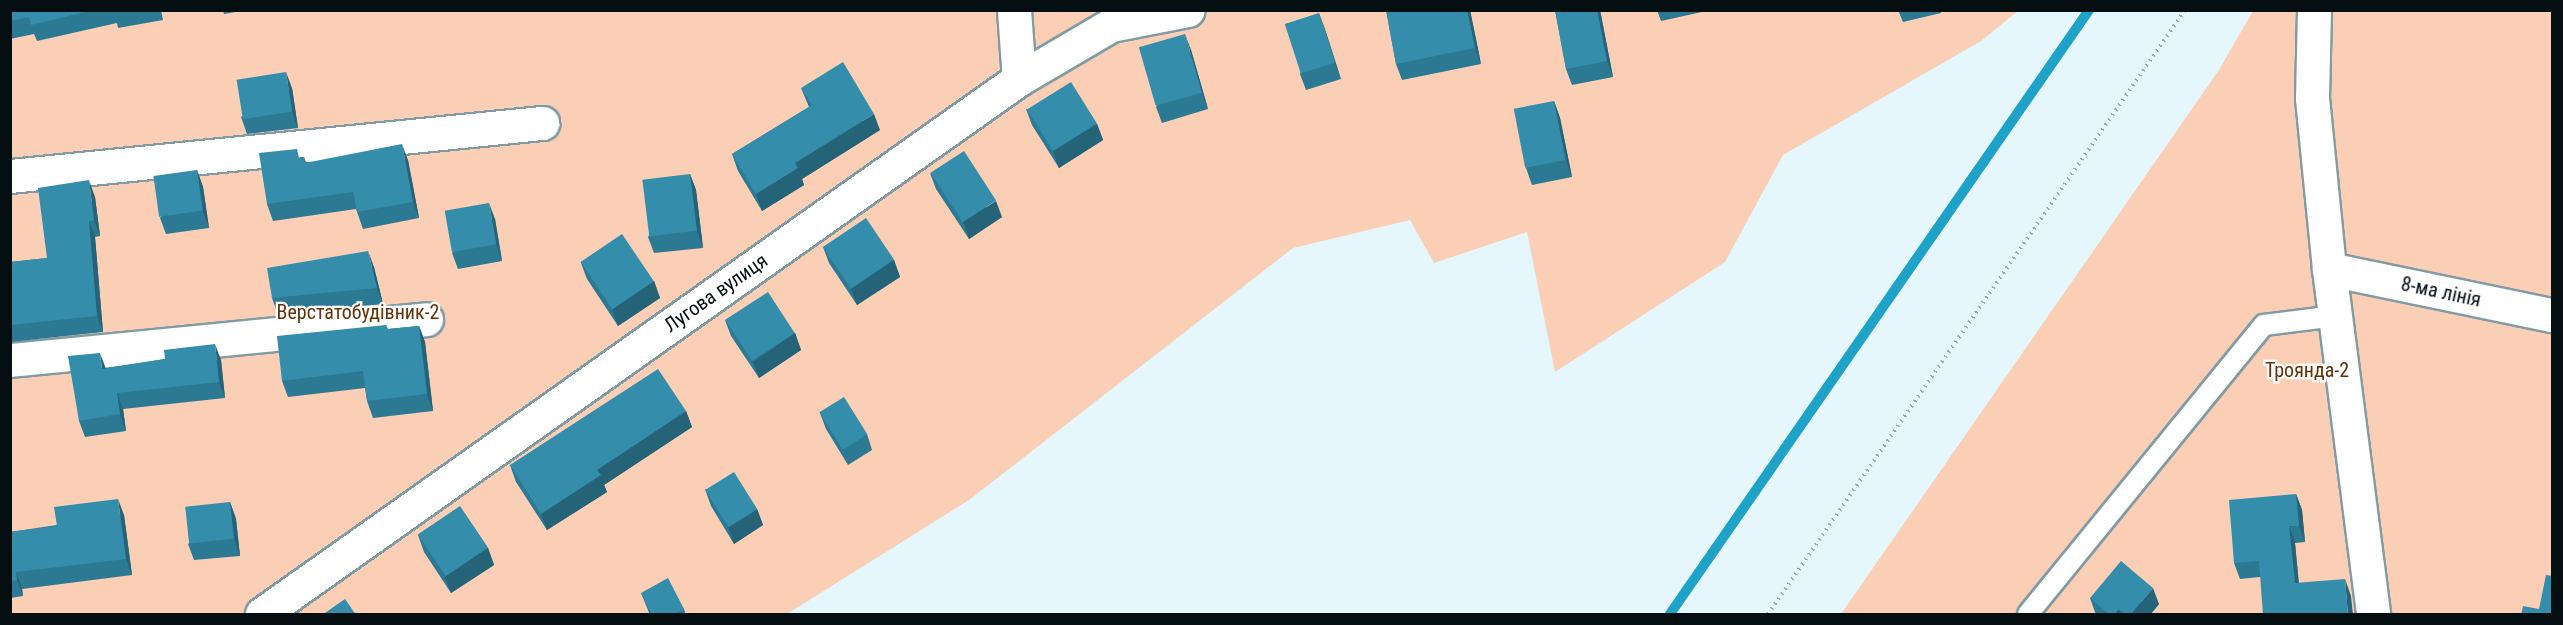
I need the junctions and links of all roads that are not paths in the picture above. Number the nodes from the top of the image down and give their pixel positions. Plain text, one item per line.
1 (1014, 10) edge
2 (1188, 10) edge
3 (2314, 10) edge
4 (1019, 79) junction
5 (542, 123) dead end
6 (10, 176) edge
7 (2329, 269) junction
8 (2553, 315) edge
9 (2335, 316) junction
10 (426, 319) dead end
11 (10, 360) edge
12 (262, 615) edge
13 (2028, 615) edge
14 (2373, 615) edge

1 - 4 street
2 - 4 street, Лугова вулиця
3 - 7 street
4 - 12 street, Лугова вулиця
5 - 6 street
7 - 8 street, 8-ма лінія
7 - 9 street
9 - 13 lane
9 - 14 street
10 - 11 street

